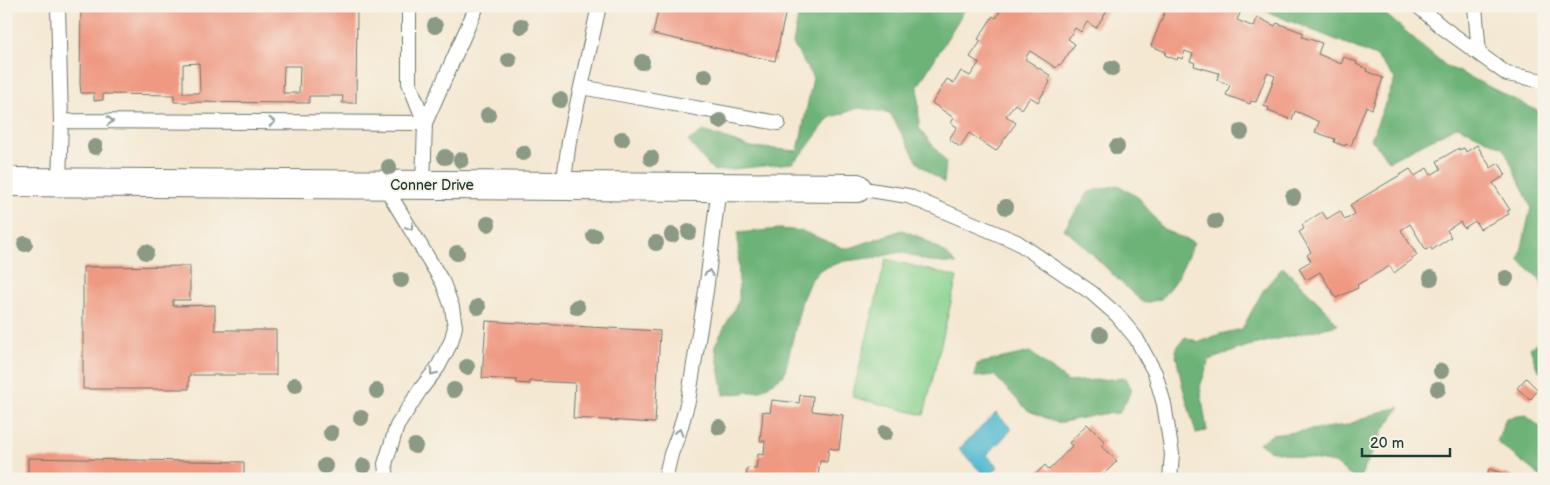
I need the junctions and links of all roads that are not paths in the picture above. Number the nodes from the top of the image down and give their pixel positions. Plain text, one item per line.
1 (58, 6) edge
2 (409, 6) edge
3 (477, 6) edge
4 (599, 6) edge
5 (1418, 6) edge
6 (1475, 6) edge
7 (1479, 54) junction
8 (1544, 81) edge
9 (581, 86) junction
10 (61, 121) junction
11 (425, 123) junction
12 (778, 123) dead end
13 (6, 182) edge
14 (59, 182) junction
15 (384, 185) junction
16 (423, 185) junction
17 (563, 187) junction
18 (719, 187) junction
19 (857, 188) joint
20 (387, 479) edge
21 (665, 479) edge
22 (1170, 479) edge

1 - 10 lane
2 - 11 lane
3 - 11 lane
4 - 9 lane
5 - 7 lane
6 - 7 lane
7 - 8 lane
9 - 12 lane
9 - 17 lane
10 -> 11 lane
10 - 14 lane
11 - 16 lane
13 - 14 street, Conner Drive
14 - 15 street, Conner Drive
15 - 16 street, Conner Drive
15 -> 20 lane
16 - 17 street, Conner Drive
17 - 18 street, Conner Drive
18 - 19 street, Conner Drive
21 -> 18 lane
19 - 22 lane

